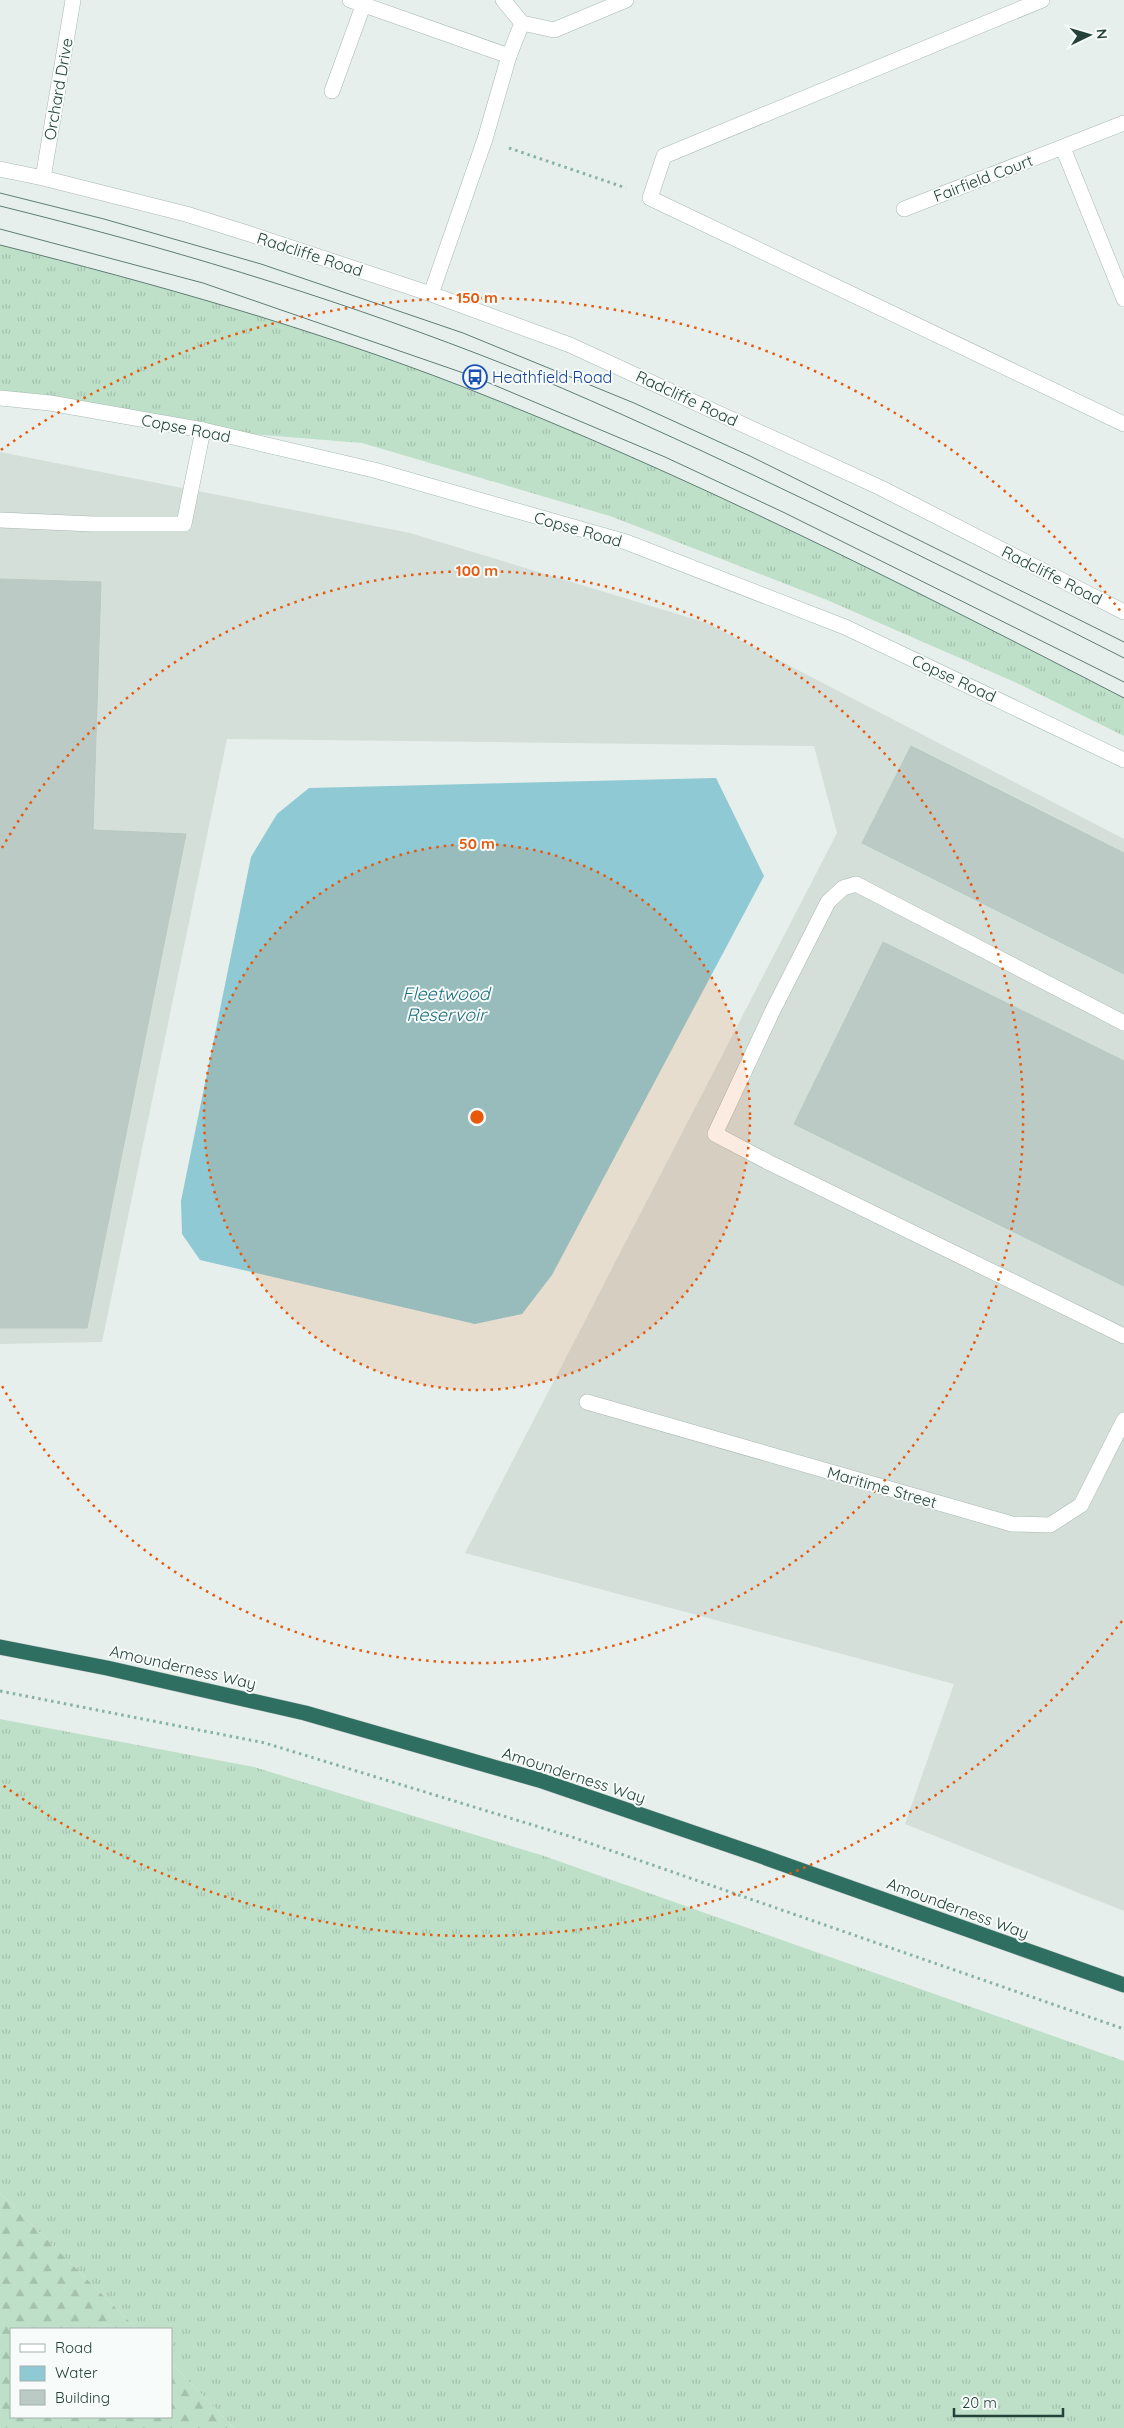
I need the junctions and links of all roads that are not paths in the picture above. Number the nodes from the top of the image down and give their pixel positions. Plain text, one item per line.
1 (73, 0) edge
2 (503, 0) edge
3 (626, 0) edge
4 (1042, 0) edge
5 (356, 3) edge
6 (522, 23) junction
7 (509, 56) junction
8 (332, 91) dead end
9 (1124, 124) edge
10 (1063, 148) junction
11 (0, 169) edge
12 (43, 178) junction
13 (904, 209) dead end
14 (431, 294) junction
15 (1124, 299) edge
16 (0, 398) edge
17 (1124, 424) edge
18 (203, 430) junction
19 (0, 520) edge
20 (1124, 612) edge
21 (1124, 760) edge
22 (1124, 1023) edge
23 (1124, 1336) edge
24 (587, 1402) dead end
25 (1124, 1420) edge
26 (0, 1647) edge
27 (1124, 1985) edge

1 - 12 street, Orchard Drive
2 - 6 street
3 - 6 street
4 - 17 street
5 - 7 street
5 - 8 street
6 - 7 street
7 - 14 street
9 - 10 street, Fairfield Court
10 - 13 street, Fairfield Court
10 - 15 street
11 - 12 street, Radcliffe Road
12 - 14 street, Radcliffe Road
14 - 20 street, Radcliffe Road
16 - 18 street, Copse Road
18 - 19 street
18 - 21 street, Copse Road
22 - 23 street
24 - 25 street, Maritime Street
26 - 27 highway, Amounderness Way

